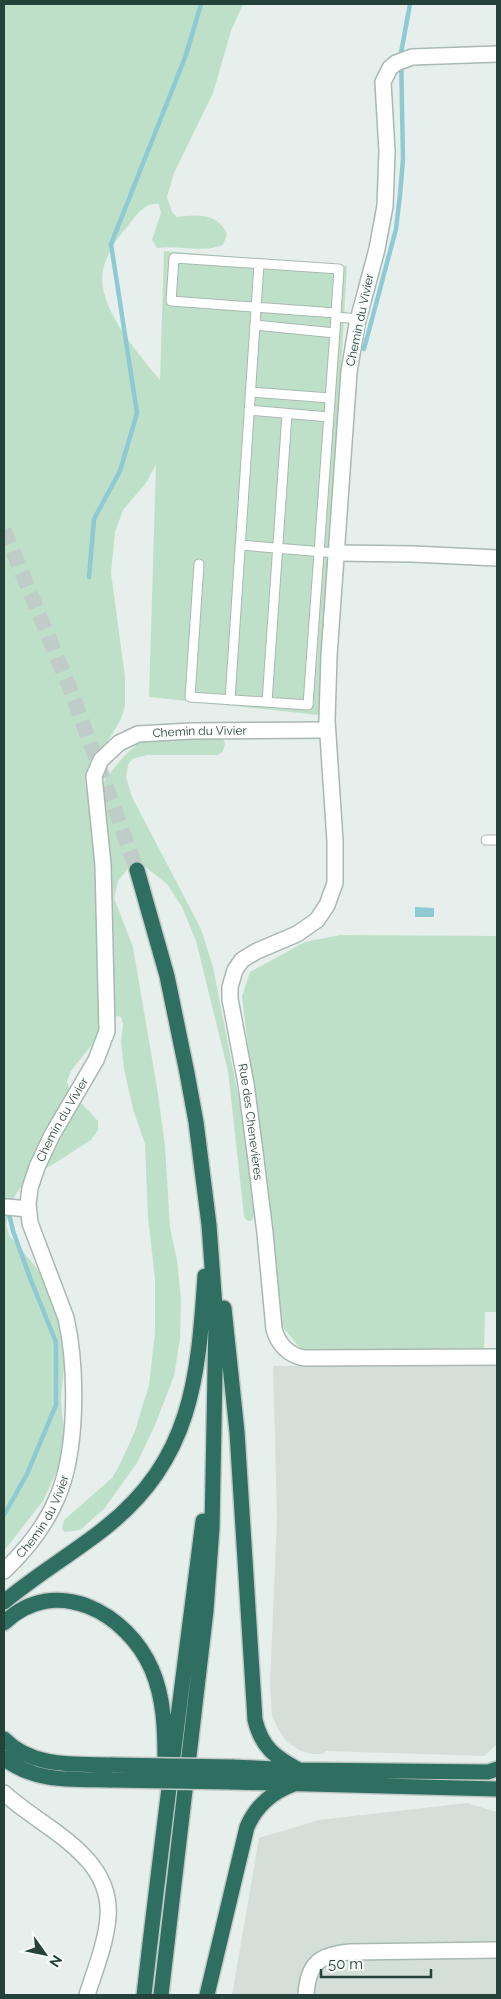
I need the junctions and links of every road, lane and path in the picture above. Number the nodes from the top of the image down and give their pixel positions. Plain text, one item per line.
1 (497, 54) edge
2 (259, 264) junction
3 (256, 307) junction
4 (336, 315) junction
5 (358, 319) junction
6 (255, 325) junction
7 (335, 333) junction
8 (250, 392) junction
9 (330, 398) junction
10 (249, 410) junction
11 (287, 414) junction
12 (328, 417) junction
13 (240, 545) junction
14 (277, 549) junction
15 (319, 552) junction
16 (336, 553) junction
17 (497, 558) edge
18 (199, 564) dead end
19 (230, 700) junction
20 (267, 702) junction
21 (327, 730) junction
22 (486, 840) dead end
23 (497, 840) edge
24 (137, 870) tunnel mouth
25 (7, 1207) dead end
26 (28, 1209) junction
27 (209, 1225) junction
28 (497, 1358) edge
29 (213, 1445) junction
30 (4, 1571) edge
31 (4, 1602) edge
32 (4, 1623) edge
33 (4, 1739) edge
34 (4, 1758) edge
35 (497, 1770) edge
36 (112, 1773) junction
37 (298, 1777) junction
38 (497, 1789) edge
39 (4, 1793) edge
40 (165, 1810) junction
41 (497, 1950) edge
42 (88, 1995) edge
43 (144, 1995) edge
44 (161, 1995) edge
45 (207, 1995) edge
46 (306, 1995) edge

1 - 5 street, Chemin du Vivier
2 - 3 lane
2 - 3 lane
2 - 4 lane
3 - 4 lane
3 - 6 lane
4 - 5 lane
4 - 7 lane
5 - 16 street, Chemin du Vivier
6 - 7 lane
6 - 8 lane
7 - 9 lane
8 - 9 lane
8 - 10 lane
9 - 12 lane
10 - 11 lane
10 - 13 lane
11 - 12 lane
11 - 14 lane
12 - 15 lane
13 - 14 lane
13 - 19 lane
14 - 15 lane
14 - 20 lane
15 - 16 lane
15 - 20 lane
16 - 17 street
16 - 21 street, Chemin du Vivier
18 - 19 lane
19 - 20 lane
21 - 26 street, Chemin du Vivier
21 - 28 street, Rue des Chenevières
22 - 23 lane
24 - 27 highway
25 - 26 street
26 - 30 street, Chemin du Vivier
27 - 29 highway
27 - 31 highway
27 - 37 highway
29 - 40 highway
29 - 44 highway
32 - 40 highway
33 - 36 highway
34 - 36 highway
35 - 37 highway
36 - 37 highway, bridge
37 - 38 highway
37 - 45 highway
39 - 42 street
40 - 43 highway
41 - 46 street

